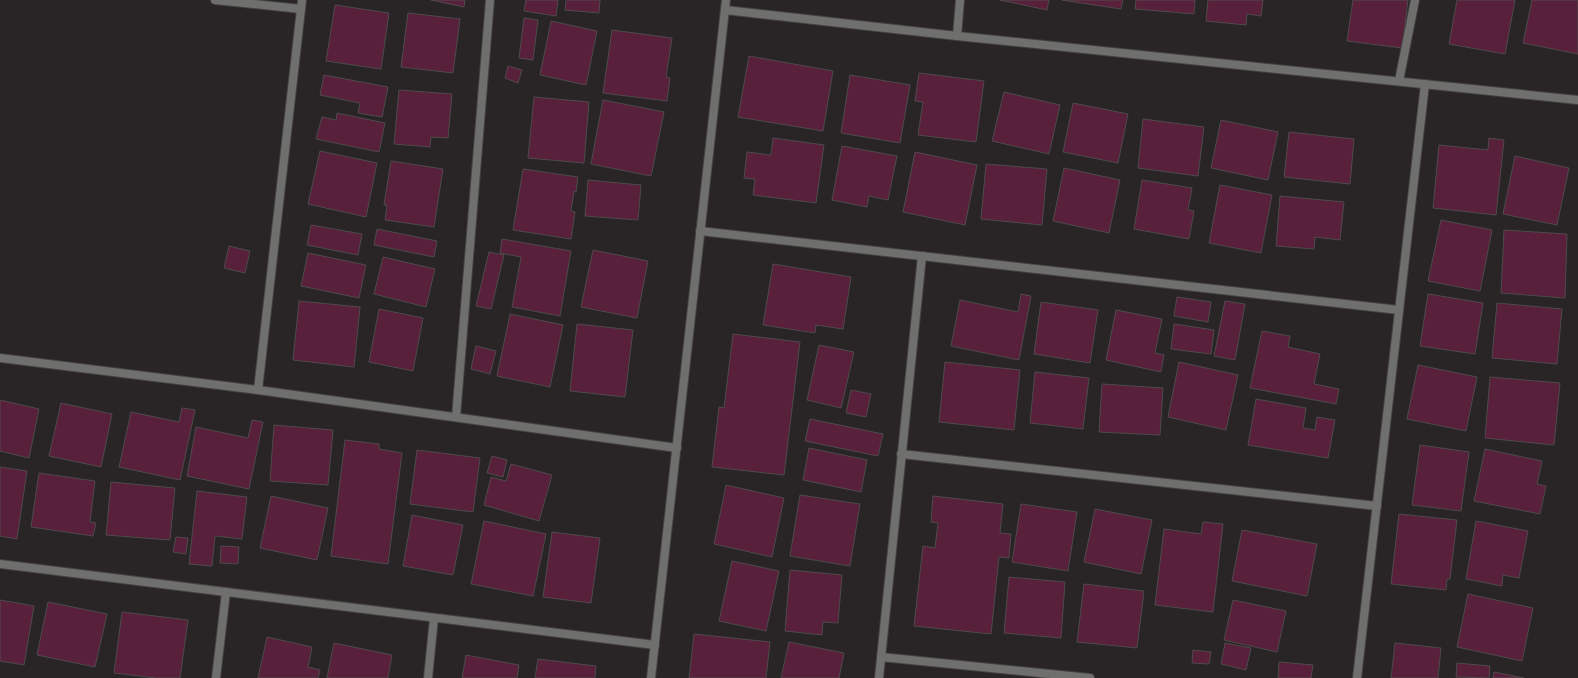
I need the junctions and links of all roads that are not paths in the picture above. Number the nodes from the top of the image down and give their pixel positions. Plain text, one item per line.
1 (215, 0) edge
2 (302, 0) edge
3 (490, 0) edge
4 (726, 0) edge
5 (960, 0) edge
6 (1415, 0) edge
7 (301, 9) junction
8 (725, 10) junction
9 (957, 36) junction
10 (1399, 81) junction
11 (1425, 84) junction
12 (1578, 100) edge
13 (700, 231) junction
14 (922, 256) junction
15 (1399, 310) junction
16 (0, 358) edge
17 (258, 390) junction
18 (456, 417) junction
19 (677, 448) junction
20 (901, 454) junction
21 (1377, 506) junction
22 (0, 564) edge
23 (226, 592) junction
24 (434, 618) junction
25 (655, 645) junction
26 (881, 657) junction
27 (216, 678) edge
28 (428, 678) edge
29 (651, 678) edge
30 (879, 678) edge
31 (1090, 678) edge
32 (1357, 678) edge

1 - 7 street
2 - 7 street
3 - 18 street
4 - 8 street
5 - 9 street
6 - 10 street
7 - 17 street
8 - 9 street
8 - 13 street
9 - 10 street
10 - 11 street
11 - 12 street
11 - 15 street
13 - 14 street
13 - 19 street
14 - 15 street
14 - 20 street
15 - 21 street
16 - 17 street
17 - 18 street
18 - 19 street
19 - 25 street
20 - 21 street
20 - 26 street
21 - 32 street
22 - 23 street
23 - 24 street
23 - 27 street
24 - 25 street
24 - 28 street
25 - 29 street
26 - 30 street
26 - 31 street

